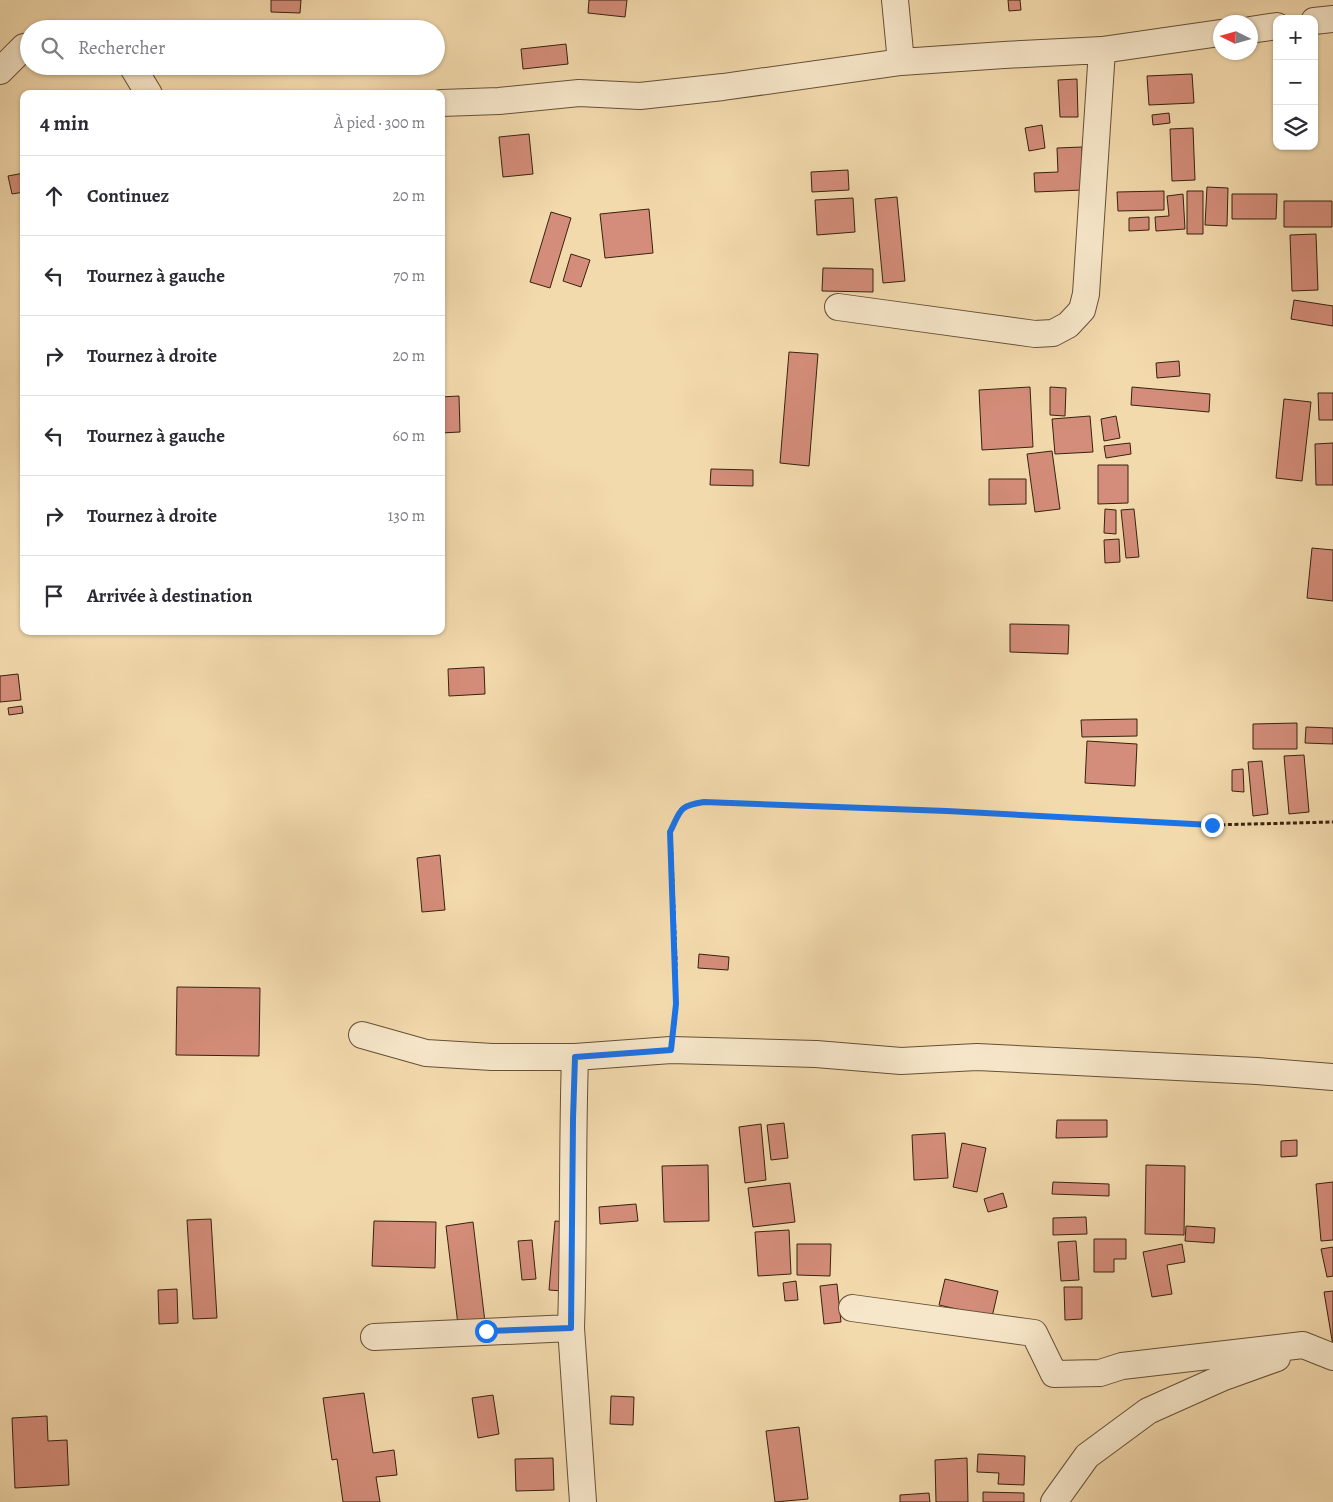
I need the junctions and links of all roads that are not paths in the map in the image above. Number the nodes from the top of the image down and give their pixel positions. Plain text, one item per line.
1 (895, 0) edge
2 (1333, 19) edge
3 (1318, 21) edge
4 (1273, 27) edge
5 (1258, 29) edge
6 (1213, 35) edge
7 (1102, 50) junction
8 (20, 52) edge
9 (901, 62) junction
10 (1, 69) edge
11 (137, 75) edge
12 (147, 90) edge
13 (445, 103) edge
14 (838, 307) dead end
15 (362, 1035) dead end
16 (575, 1057) junction
17 (1333, 1077) edge
18 (852, 1308) dead end
19 (571, 1328) junction
20 (374, 1338) dead end
21 (1303, 1345) junction
22 (1333, 1357) edge
23 (583, 1502) edge
24 (1054, 1502) edge

1 - 9 street
2 - 3 street
4 - 5 street
6 - 7 street
7 - 9 street
7 - 14 street
8 - 10 street
9 - 13 street
11 - 12 street
15 - 16 street
16 - 17 street
16 - 19 street
18 - 21 street
19 - 20 street
19 - 23 street
21 - 22 street
21 - 24 street

